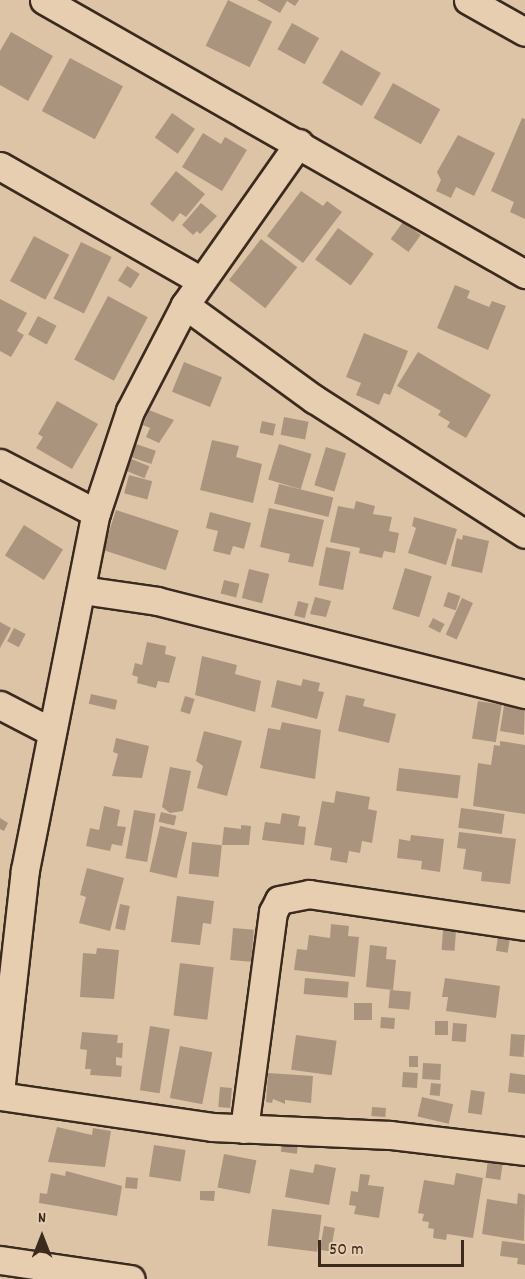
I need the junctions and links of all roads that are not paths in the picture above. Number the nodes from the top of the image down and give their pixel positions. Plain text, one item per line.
1 (44, 0) edge
2 (468, 0) edge
3 (525, 32) edge
4 (299, 143) junction
5 (0, 166) edge
6 (525, 274) edge
7 (201, 280) junction
8 (185, 305) junction
9 (0, 464) edge
10 (96, 513) junction
11 (525, 534) edge
12 (82, 590) junction
13 (525, 694) edge
14 (0, 705) edge
15 (50, 731) junction
16 (525, 926) edge
17 (7, 943) edge
18 (0, 1094) edge
19 (244, 1129) junction
20 (525, 1151) edge
21 (0, 1260) edge
22 (131, 1279) edge

1 - 4 street
2 - 3 street
4 - 6 street
4 - 7 street
5 - 7 street
7 - 8 street
8 - 10 street
8 - 11 street
9 - 10 street
10 - 12 street
12 - 13 street
12 - 15 street
14 - 15 street
15 - 17 street
16 - 19 street
17 - 18 street
18 - 19 street
19 - 20 street
21 - 22 street

